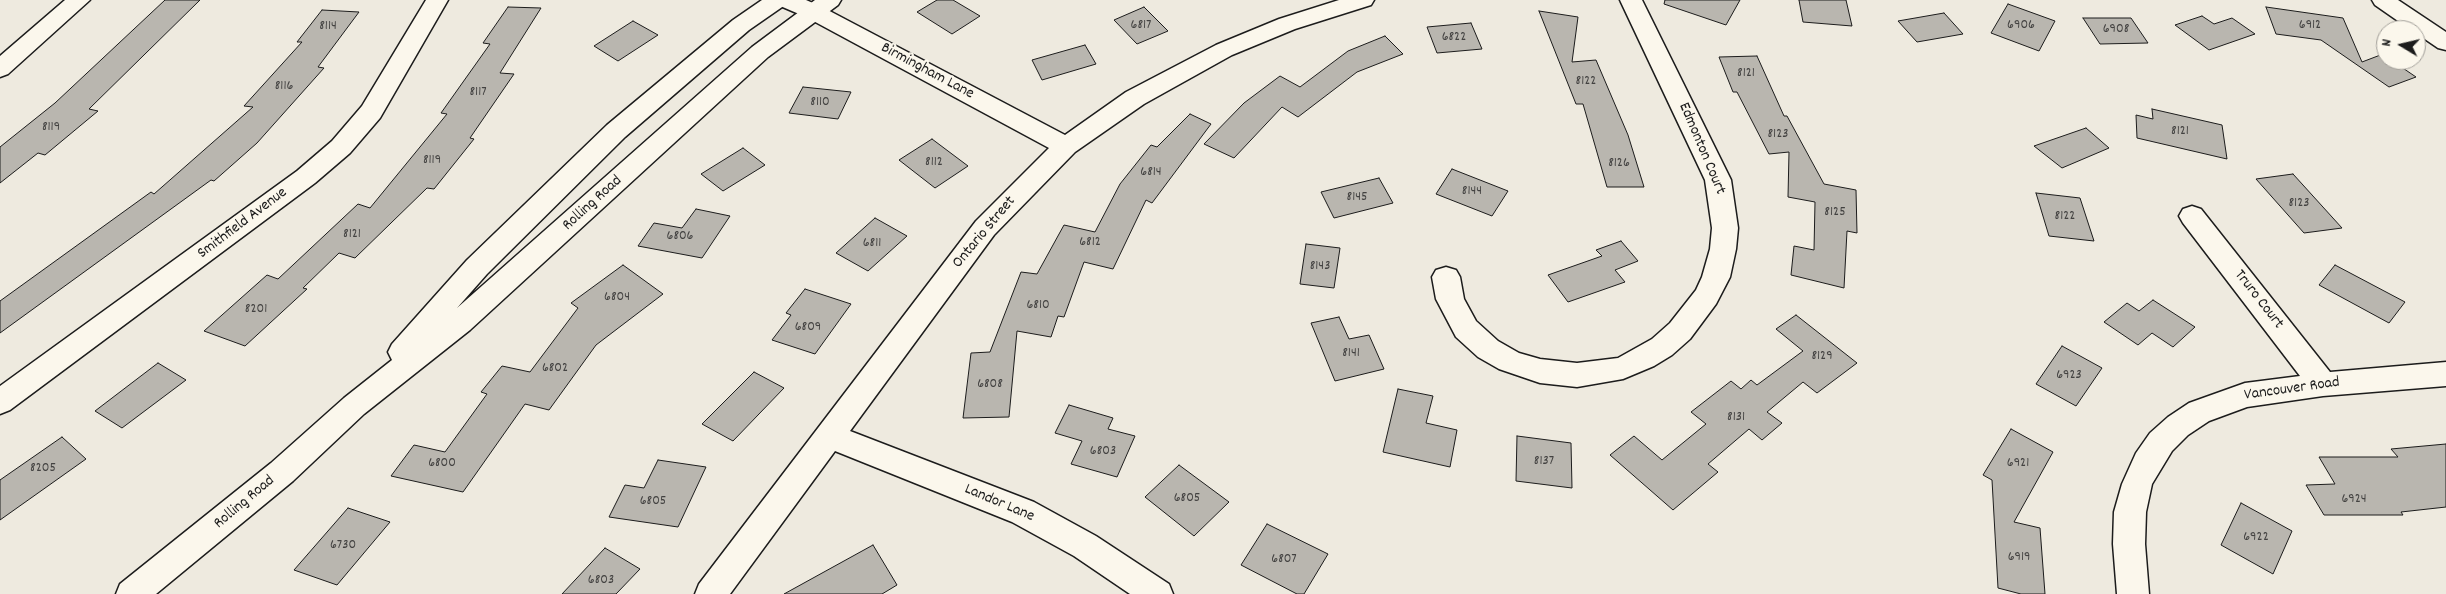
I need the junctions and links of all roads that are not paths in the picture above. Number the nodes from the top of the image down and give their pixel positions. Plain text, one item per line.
1 (79, 0) edge
2 (437, 0) edge
3 (777, 0) edge
4 (786, 0) edge
5 (1363, 0) edge
6 (1632, 0) edge
7 (2383, 0) edge
8 (822, 6) edge
9 (2446, 43) edge
10 (0, 68) edge
11 (1066, 146) junction
12 (2192, 216) dead end
13 (1446, 277) dead end
14 (2446, 374) edge
15 (2323, 384) junction
16 (0, 402) edge
17 (354, 406) junction
18 (829, 436) junction
19 (132, 594) edge
20 (711, 594) edge
21 (1157, 594) edge
22 (2133, 594) edge

1 - 10 street
2 - 16 street, Smithfield Avenue
3 - 17 street, Rolling Road
4 - 8 street, Birmingham Lane
5 - 11 street, Ontario Street
6 - 13 street, Edmonton Court
7 - 9 street
8 - 11 street, Birmingham Lane
8 - 17 street, Rolling Road
11 - 18 street, Ontario Street
12 - 15 street, Truro Court
14 - 15 street, Vancouver Road
15 - 22 street, Vancouver Road
17 - 19 street, Rolling Road
18 - 20 street, Ontario Street
18 - 21 street, Landor Lane

